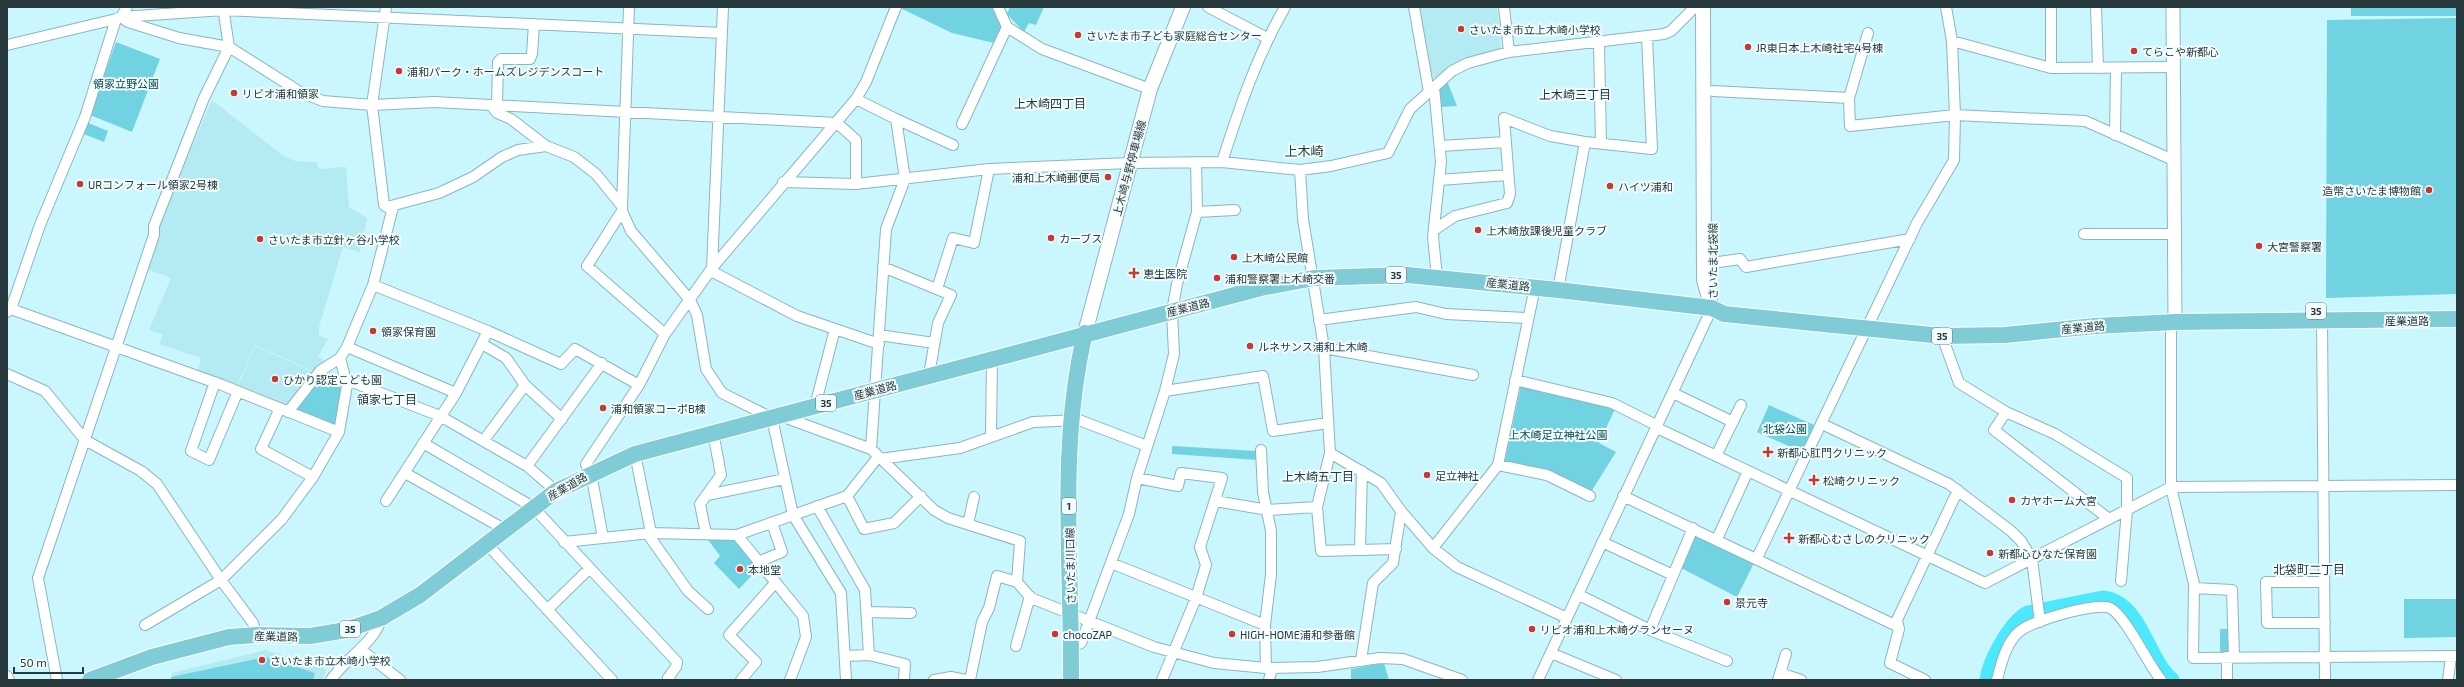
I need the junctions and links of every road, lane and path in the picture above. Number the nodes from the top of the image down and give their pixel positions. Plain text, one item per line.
1 (127, 7) edge
2 (629, 7) edge
3 (723, 7) edge
4 (896, 7) edge
5 (998, 7) edge
6 (1183, 7) edge
7 (1208, 7) edge
8 (1285, 7) edge
9 (1414, 7) edge
10 (1504, 7) edge
11 (1695, 7) edge
12 (1703, 7) edge
13 (1712, 7) edge
14 (1946, 7) edge
15 (2051, 7) edge
16 (2096, 7) edge
17 (2174, 7) edge
18 (224, 8) edge
19 (385, 12) edge
20 (119, 18) junction
21 (534, 24) junction
22 (1006, 27) junction
23 (628, 30) junction
24 (722, 33) junction
25 (1868, 33) dead end
26 (1647, 37) junction
27 (1267, 38) junction
28 (1952, 42) junction
29 (1599, 43) junction
30 (7, 45) edge
31 (229, 47) junction
32 (1509, 52) junction
33 (2173, 67) junction
34 (2051, 68) junction
35 (2098, 68) junction
36 (2116, 68) junction
37 (1150, 89) junction
38 (1431, 89) junction
39 (1713, 92) junction
40 (1849, 98) junction
41 (856, 99) junction
42 (372, 105) junction
43 (494, 105) junction
44 (625, 111) junction
45 (1955, 115) junction
46 (718, 116) junction
47 (896, 119) junction
48 (837, 123) junction
49 (962, 124) dead end
50 (2115, 135) junction
51 (1506, 142) junction
52 (1585, 142) junction
53 (1601, 143) junction
54 (953, 145) dead end
55 (546, 146) junction
56 (1440, 146) junction
57 (2173, 160) junction
58 (1196, 162) junction
59 (1222, 162) junction
60 (1130, 163) junction
61 (989, 169) junction
62 (1300, 170) junction
63 (1508, 175) junction
64 (905, 179) junction
65 (1439, 180) junction
66 (783, 182) junction
67 (856, 184) junction
68 (393, 207) junction
69 (622, 209) junction
70 (1235, 210) dead end
71 (1198, 212) junction
72 (1434, 230) junction
73 (2084, 234) dead end
74 (2174, 234) junction
75 (1910, 239) junction
76 (1712, 263) junction
77 (883, 267) junction
78 (712, 270) junction
79 (1437, 277) junction
80 (1314, 278) junction
81 (373, 285) junction
82 (1535, 287) junction
83 (937, 289) junction
84 (1558, 290) junction
85 (690, 300) junction
86 (1712, 308) junction
87 (2457, 310) edge
88 (9, 311) edge
89 (1172, 311) junction
90 (2175, 316) junction
91 (1528, 318) junction
92 (2457, 319) edge
93 (1319, 320) junction
94 (2322, 320) junction
95 (1869, 325) junction
96 (835, 329) junction
97 (488, 331) junction
98 (1085, 333) junction
99 (665, 334) junction
100 (1942, 336) junction
101 (879, 339) junction
102 (934, 343) junction
103 (482, 344) junction
104 (347, 347) junction
105 (116, 348) junction
106 (1324, 348) junction
107 (340, 358) junction
108 (992, 358) junction
109 (602, 363) junction
110 (7, 374) edge
111 (929, 375) junction
112 (1473, 375) dead end
113 (345, 379) junction
114 (1515, 380) junction
115 (215, 382) junction
116 (525, 385) junction
117 (640, 385) junction
118 (875, 390) junction
119 (238, 391) junction
120 (1165, 391) junction
121 (456, 393) junction
122 (1673, 393) junction
123 (1741, 405) dead end
124 (815, 406) junction
125 (284, 410) junction
126 (2006, 412) junction
127 (440, 416) junction
128 (776, 417) junction
129 (562, 419) junction
130 (1070, 419) junction
131 (1328, 422) junction
132 (1733, 422) junction
133 (1822, 424) junction
134 (1657, 427) junction
135 (339, 432) junction
136 (712, 432) junction
137 (991, 436) junction
138 (85, 440) junction
139 (484, 440) junction
140 (423, 443) junction
141 (1147, 446) junction
142 (871, 448) junction
143 (1261, 450) dead end
144 (1330, 453) junction
145 (635, 454) junction
146 (1716, 456) junction
147 (879, 458) junction
148 (1498, 465) junction
149 (527, 466) junction
150 (1362, 471) junction
151 (1748, 471) junction
152 (405, 473) junction
153 (591, 473) junction
154 (313, 477) junction
155 (785, 478) junction
156 (1137, 478) junction
157 (2323, 485) junction
158 (2457, 485) edge
159 (2171, 487) junction
160 (1789, 490) junction
161 (1958, 490) junction
162 (556, 491) junction
163 (707, 495) junction
164 (847, 496) junction
165 (920, 496) junction
166 (1590, 496) dead end
167 (1623, 496) junction
168 (974, 497) dead end
169 (386, 501) dead end
170 (1215, 501) junction
171 (817, 506) junction
172 (533, 507) junction
173 (1317, 507) junction
174 (1268, 510) junction
175 (2127, 510) junction
176 (1401, 511) junction
177 (793, 515) junction
178 (2108, 520) junction
179 (772, 522) junction
180 (968, 524) junction
181 (1693, 528) junction
182 (504, 529) junction
183 (649, 533) junction
184 (706, 534) junction
185 (737, 535) junction
186 (603, 538) junction
187 (1717, 539) junction
188 (564, 542) junction
189 (1602, 542) junction
190 (486, 543) junction
191 (1432, 548) junction
192 (1360, 550) junction
193 (1396, 550) junction
194 (1927, 556) junction
195 (1758, 558) junction
196 (2032, 559) junction
197 (758, 562) junction
198 (1111, 563) junction
199 (589, 569) junction
200 (1674, 575) junction
201 (221, 580) junction
202 (2121, 581) dead end
203 (1017, 582) junction
204 (2324, 582) junction
205 (775, 583) junction
206 (2194, 588) junction
207 (1579, 595) junction
208 (1030, 596) junction
209 (1196, 598) junction
210 (708, 609) dead end
211 (547, 610) junction
212 (867, 612) junction
213 (911, 613) dead end
214 (1071, 613) junction
215 (381, 618) junction
216 (1567, 618) junction
217 (1090, 620) junction
218 (2040, 622) junction
219 (2325, 623) junction
220 (1265, 625) junction
221 (145, 626) dead end
222 (1897, 626) junction
223 (1650, 630) junction
224 (256, 635) junction
225 (1016, 646) dead end
226 (1072, 647) junction
227 (360, 649) junction
228 (1174, 652) junction
229 (1552, 653) junction
230 (1786, 654) dead end
231 (869, 655) junction
232 (845, 656) junction
233 (2325, 656) junction
234 (2454, 656) edge
235 (2231, 657) junction
236 (1361, 660) junction
237 (1727, 660) dead end
238 (1269, 668) junction
239 (7, 676) edge
240 (1779, 676) edge
241 (8, 680) edge
242 (57, 680) edge
243 (90, 680) edge
244 (331, 680) edge
245 (400, 680) edge
246 (612, 680) edge
247 (670, 680) edge
248 (741, 680) edge
249 (790, 680) edge
250 (846, 680) edge
251 (904, 680) edge
252 (934, 680) edge
253 (966, 680) edge
254 (970, 680) edge
255 (1072, 680) edge
256 (1162, 680) edge
257 (1270, 680) edge
258 (1462, 680) edge
259 (1538, 680) edge
260 (1616, 680) edge
261 (1801, 680) edge
262 (1924, 680) edge
263 (1996, 680) edge
264 (2161, 680) edge
265 (2227, 680) edge
266 (2325, 680) edge
267 (2448, 680) edge

1 - 20 street
2 - 23 street
3 - 24 street
4 - 41 street
5 - 22 street
6 - 37 main road, 上木崎与野停車場線
7 - 27 street
8 - 27 street
9 - 38 street
10 - 32 street
11 - 26 street
12 - 86 main road, さいたま北袋線
13 - 39 main road, さいたま北袋線
14 - 28 street
15 - 34 street
16 - 35 street
17 - 33 street
18 - 19 street
18 - 20 street
18 - 31 street
19 - 21 street
19 - 42 street
20 - 30 street
20 - 31 street
20 - 88 street
21 - 23 street
21 - 43 street
22 - 37 street
22 - 49 street
23 - 24 street
23 - 44 street
24 - 46 street
25 - 40 street
26 - 29 street
26 - 53 street
27 - 59 street
28 - 34 street
28 - 45 street
29 - 32 street
29 - 53 street
31 - 42 street
31 - 105 street
32 - 38 street
33 - 36 street
33 - 57 street
34 - 35 street
35 - 36 street
36 - 50 street
37 - 60 main road, 上木崎与野停車場線
38 - 56 street
38 - 62 street
39 - 40 street
39 - 76 main road, さいたま北袋線
40 - 45 street
41 - 47 street
41 - 48 street
42 - 43 street
42 - 68 street
43 - 44 street
43 - 55 street
44 - 46 street
44 - 69 street
45 - 50 street
45 - 75 street
46 - 48 street
46 - 78 street
47 - 54 street
47 - 64 street
48 - 66 street
48 - 67 street
50 - 57 street
51 - 52 street
51 - 56 street
51 - 63 street
52 - 53 street
52 - 84 street
55 - 68 street
55 - 69 street
56 - 65 street
57 - 74 street
58 - 59 street
58 - 60 street
58 - 71 street
59 - 62 street
60 - 61 street
60 - 98 main road, 上木崎与野停車場線
61 - 64 street
61 - 83 street
62 - 80 street
63 - 65 street
63 - 72 street
64 - 67 street
64 - 77 street
65 - 72 street
66 - 67 street
66 - 78 street
68 - 81 street
69 - 85 street
69 - 99 street
70 - 71 street
71 - 89 street
72 - 79 street
73 - 74 street
74 - 90 street
75 - 76 street
75 - 95 street
76 - 86 main road, さいたま北袋線
77 - 83 street
77 - 101 street
78 - 85 street
78 - 96 street
79 - 80 main road, 産業道路 / 35
79 - 82 main road, 産業道路 / 35
80 - 89 main road, 産業道路 / 35
80 - 93 street
81 - 97 street
81 - 104 street
82 - 84 main road, 産業道路 / 35
82 - 91 street
83 - 102 street
84 - 86 main road, 産業道路 / 35
85 - 99 street
85 - 128 street
86 - 95 main road, 産業道路 / 35
86 - 122 street
87 - 90 main road, 産業道路 / 35
88 - 105 street
89 - 98 main road, 産業道路 / 35
89 - 120 street
90 - 94 main road, 産業道路 / 35
90 - 95 main road, 産業道路 / 35
90 - 100 main road, 産業道路 / 35
90 - 159 street
91 - 93 street
91 - 114 street
92 - 94 main road, 産業道路 / 35
93 - 106 street
94 - 157 street
95 - 100 main road, 産業道路 / 35
95 - 133 street
96 - 101 street
96 - 124 street
97 - 103 street
97 - 109 street
98 - 108 main road, 産業道路 / 35
98 - 130 main road, さいたま川口線 / 1
99 - 117 street
100 - 126 street
101 - 102 street
101 - 118 street
102 - 111 street
103 - 116 street
103 - 121 street
104 - 107 street
104 - 121 street
105 - 115 street
105 - 138 street
106 - 112 street
106 - 131 street
107 - 113 street
107 - 125 street
108 - 111 main road, 産業道路 / 35
108 - 137 street
109 - 117 street
109 - 129 street
110 - 138 street
111 - 118 main road, 産業道路 / 35
113 - 127 street
113 - 135 street
114 - 134 street
114 - 148 street
115 - 119 street
115 - 119 street
116 - 129 street
116 - 139 street
117 - 153 street
118 - 124 main road, 産業道路 / 35
118 - 142 street
119 - 125 street
120 - 131 street
120 - 141 street
121 - 127 street
122 - 132 street
122 - 134 street
123 - 132 street
124 - 128 main road, 産業道路 / 35
125 - 135 street
125 - 154 street
126 - 175 street
126 - 178 street
127 - 139 street
127 - 140 street
128 - 136 main road, 産業道路 / 35
128 - 142 street
128 - 155 street
129 - 149 street
130 - 137 street
130 - 141 street
130 - 214 main road, さいたま川口線 / 1
131 - 144 street
132 - 146 street
133 - 160 street
133 - 161 street
134 - 146 street
134 - 167 street
135 - 154 street
136 - 145 main road, 産業道路 / 35
136 - 163 street
137 - 147 street
138 - 201 street
138 - 242 street
139 - 149 street
140 - 152 street
140 - 172 street
141 - 156 street
142 - 147 street
143 - 174 street
144 - 150 street
144 - 173 street
145 - 153 main road, 産業道路 / 35
145 - 183 street
146 - 151 street
147 - 164 street
147 - 165 street
148 - 166 street
148 - 191 street
149 - 162 street
150 - 176 street
150 - 192 street
151 - 160 street
151 - 187 street
152 - 169 street
152 - 182 street
153 - 162 main road, 産業道路 / 35
153 - 186 street
154 - 201 street
155 - 163 street
155 - 177 street
156 - 170 street
156 - 198 street
157 - 158 street
157 - 159 street
157 - 204 street
159 - 175 street
159 - 206 street
160 - 194 street
160 - 195 street
161 - 194 street
161 - 196 street
162 - 172 main road, 産業道路 / 35
163 - 184 street
164 - 165 street
164 - 171 street
165 - 180 street
167 - 181 street
167 - 189 street
168 - 180 street
170 - 174 street
170 - 209 street
171 - 177 street
171 - 212 street
172 - 182 main road, 産業道路 / 35
172 - 188 street
173 - 174 street
173 - 192 street
174 - 220 street
175 - 178 street
175 - 202 street
176 - 191 street
176 - 193 street
177 - 179 street
177 - 232 street
178 - 196 street
179 - 185 street
179 - 197 street
180 - 203 street
181 - 187 street
181 - 200 street
182 - 190 main road, 産業道路 / 35
183 - 184 street
183 - 186 street
183 - 210 street
184 - 185 street
185 - 197 street
186 - 188 street
187 - 195 street
188 - 199 street
189 - 200 street
189 - 207 street
190 - 211 street
190 - 215 main road, 産業道路 / 35
191 - 216 street
192 - 193 street
193 - 236 street
194 - 196 street
194 - 222 street
195 - 222 street
196 - 218 street
197 - 205 street
198 - 209 street
198 - 217 street
199 - 211 street
199 - 247 street
200 - 223 street
201 - 221 street
201 - 224 street
203 - 208 street
203 - 254 street
204 - 219 street
204 - 219 street
205 - 248 street
205 - 249 street
206 - 235 street
206 - 235 street
207 - 216 street
207 - 223 street
208 - 214 street
208 - 225 street
209 - 220 street
209 - 228 street
211 - 246 street
212 - 213 street
212 - 231 street
214 - 217 street
214 - 226 main road, さいたま川口線 / 1
215 - 224 main road, 産業道路 / 35
215 - 227 street
216 - 229 street
217 - 226 street
217 - 228 street
218 - 263 street
218 - 264 street
219 - 233 street
220 - 238 street
222 - 262 street
223 - 237 street
224 - 243 main road, 産業道路 / 35
226 - 255 main road, さいたま川口線 / 1
227 - 244 street
227 - 245 street
228 - 238 street
228 - 256 street
229 - 259 street
229 - 260 street
230 - 240 street
231 - 232 street
231 - 251 street
232 - 250 street
233 - 234 street
233 - 235 street
233 - 266 street
234 - 267 street
235 - 265 street
236 - 238 street
236 - 258 street
238 - 257 street
239 - 241 street
240 - 261 street
252 - 253 street

